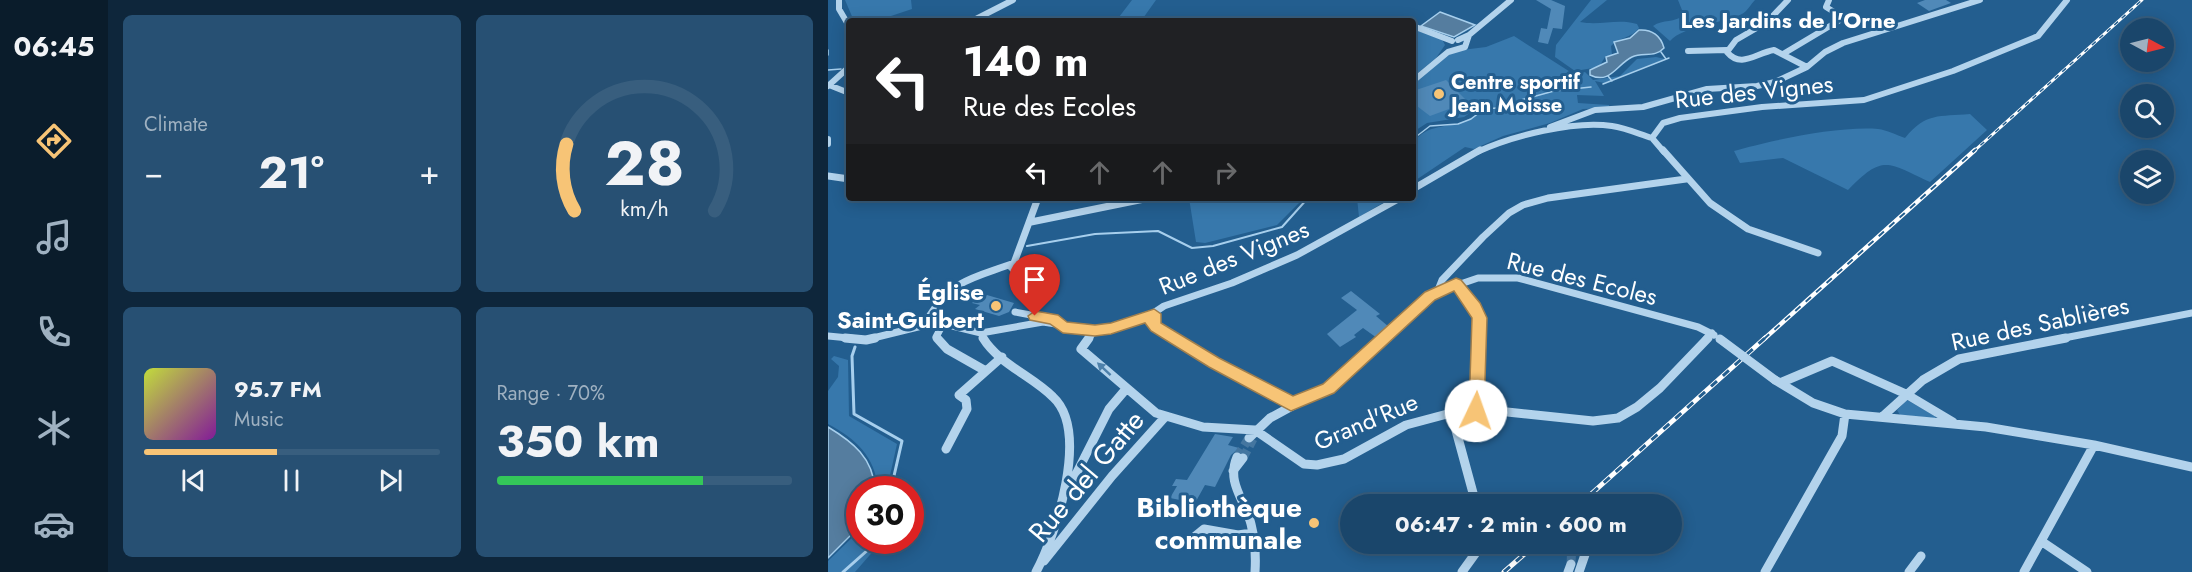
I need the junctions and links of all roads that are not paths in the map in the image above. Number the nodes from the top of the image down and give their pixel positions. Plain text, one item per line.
1 (839, 0) edge
2 (1013, 0) edge
3 (1511, 0) edge
4 (1788, 0) edge
5 (1829, 0) edge
6 (1980, 0) edge
7 (2067, 0) edge
8 (978, 18) edge
9 (846, 21) edge
10 (1416, 27) edge
11 (1469, 35) junction
12 (1466, 42) junction
13 (1452, 45) junction
14 (1727, 50) junction
15 (1688, 51) dead end
16 (1783, 54) junction
17 (1807, 67) junction
18 (846, 70) edge
19 (1416, 78) edge
20 (828, 85) edge
21 (846, 92) edge
22 (1546, 129) junction
23 (1652, 138) junction
24 (828, 139) edge
25 (828, 144) edge
26 (828, 176) edge
27 (846, 179) edge
28 (1686, 179) junction
29 (1416, 187) edge
30 (1037, 201) edge
31 (1134, 201) edge
32 (1395, 201) edge
33 (1031, 222) junction
34 (1818, 253) dead end
35 (1011, 266) junction
36 (1019, 282) dead end
37 (1456, 284) junction
38 (1438, 290) junction
39 (1015, 312) dead end
40 (2192, 312) edge
41 (1153, 319) junction
42 (937, 321) junction
43 (1063, 327) junction
44 (1095, 330) junction
45 (981, 333) junction
46 (1712, 333) junction
47 (828, 336) edge
48 (1002, 357) junction
49 (984, 370) junction
50 (1778, 382) junction
51 (1126, 389) junction
52 (1906, 394) junction
53 (1291, 404) junction
54 (1476, 411) junction
55 (1451, 412) junction
56 (1845, 414) junction
57 (1165, 417) junction
58 (1882, 417) junction
59 (1957, 424) junction
60 (1253, 436) junction
61 (2094, 445) junction
62 (946, 449) dead end
63 (1240, 458) tunnel mouth
64 (2192, 467) edge
65 (1473, 494) edge
66 (1065, 495) junction
67 (1252, 533) junction
68 (1193, 538) dead end
69 (2041, 541) junction
70 (1473, 554) edge
71 (1582, 554) edge
72 (1921, 556) dead end
73 (1039, 568) edge
74 (1573, 569) edge
75 (1255, 572) edge
76 (1462, 572) edge
77 (1765, 572) edge
78 (1909, 572) edge
79 (2024, 572) edge
80 (2087, 572) edge

1 - 9 street
2 - 8 street
3 - 11 street
4 - 14 street
5 - 16 street
6 - 17 street
7 - 23 street, Rue des Vignes
10 - 13 street
11 - 12 street
11 - 13 street
12 - 13 street
12 - 13 street
13 - 19 street
14 - 15 street
14 - 16 street
16 - 17 street
17 - 22 street
18 - 20 street
20 - 21 street
22 - 23 street, Rue des Vignes
22 - 29 street, Rue des Vignes
23 - 28 street
24 - 25 street
26 - 27 street
28 - 34 street
28 - 38 street
30 - 33 street
31 - 33 street
32 - 41 street, Rue des Vignes
33 - 35 street
35 - 36 street
35 - 42 street
37 - 38 street, Rue des Ecoles
37 - 46 street, Rue des Ecoles
37 - 54 street
38 - 53 street, Rue des Ecoles
39 - 43 street
40 - 52 street, Rue des Sablières
41 - 44 street
41 - 53 street
42 - 45 street
42 - 47 street
42 - 49 street
43 - 44 street
43 - 45 street
51 -> 44 street
45 - 48 street
46 - 50 street, Rue des Ecoles, bridge
46 - 54 street, Grand'Rue
48 - 49 street
48 - 66 street
49 - 62 street
50 - 52 street
50 - 56 street, Rue des Ecoles
51 - 57 street
51 - 66 street
52 - 58 street, Rue des Sablières
52 - 59 street
53 - 60 street, Rue des Ecoles
54 - 55 street, Grand'Rue
55 - 60 street, Grand'Rue
55 - 65 street
56 - 58 street, Rue des Ecoles
56 - 77 street
57 - 60 street
57 - 73 street, Rue del Gatte
58 - 59 street, Rue des Ecoles
59 - 61 street, Rue des Ecoles
61 - 64 street, Rue des Ecoles
61 - 69 street
63 - 67 street
66 - 73 street
67 - 68 street
67 - 75 street
69 - 79 street
69 - 80 street
70 - 76 street
71 - 74 street
72 - 78 street

